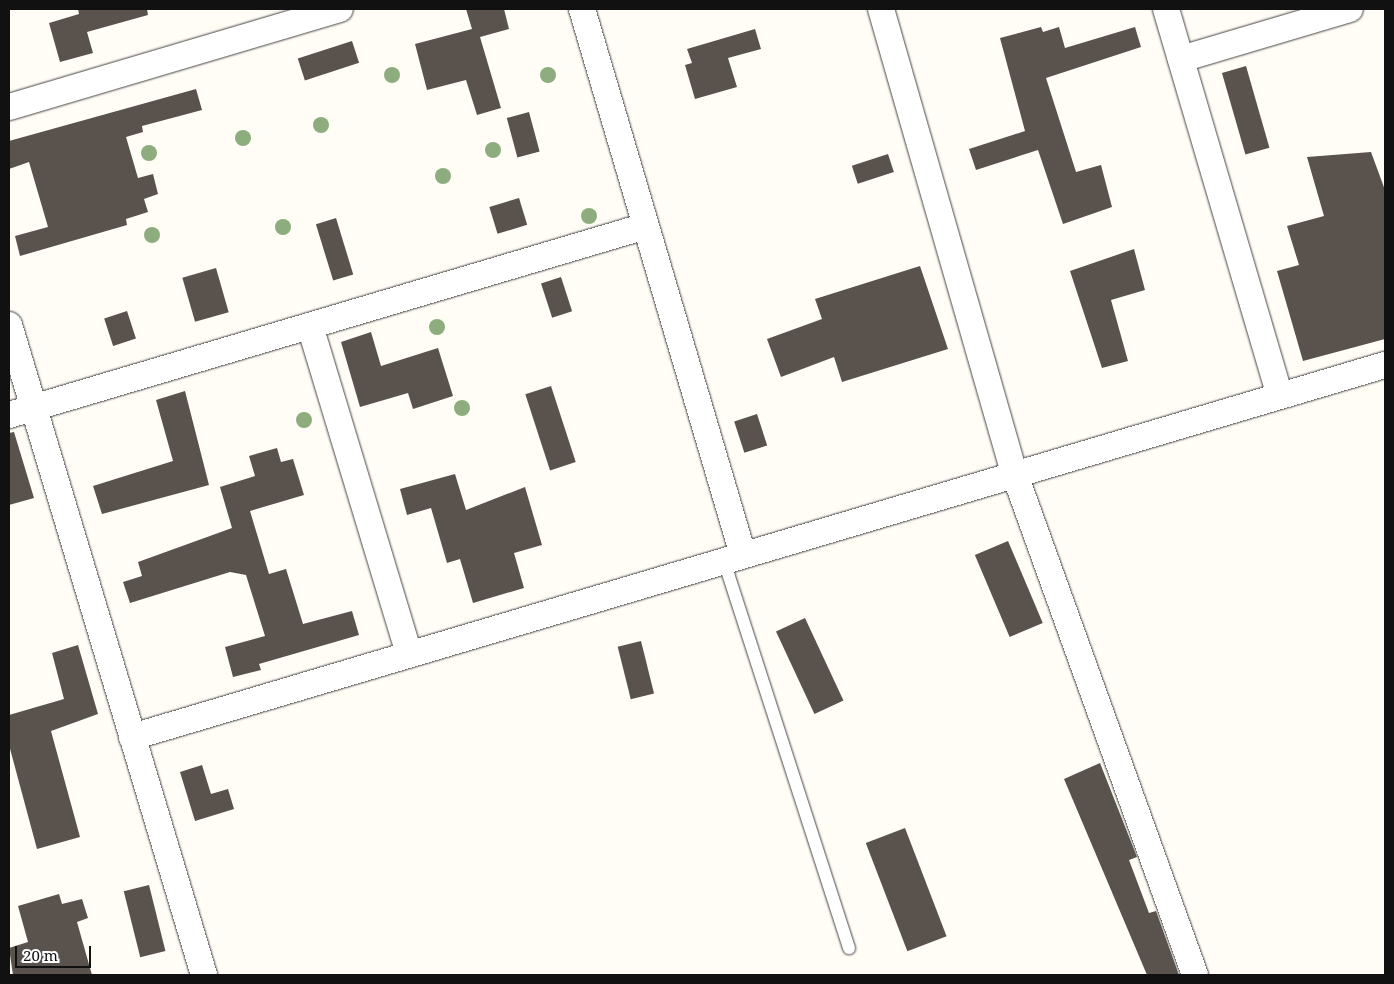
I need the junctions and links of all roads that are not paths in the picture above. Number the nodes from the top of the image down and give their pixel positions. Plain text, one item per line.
1 (340, 9) edge
2 (582, 9) edge
3 (881, 9) edge
4 (1166, 9) edge
5 (1350, 9) edge
6 (1180, 59) junction
7 (9, 107) edge
8 (646, 226) junction
9 (9, 325) edge
10 (310, 326) junction
11 (1385, 364) edge
12 (1280, 396) junction
13 (34, 408) junction
14 (9, 415) edge
15 (1015, 475) junction
16 (734, 558) junction
17 (409, 654) junction
18 (132, 737) junction
19 (849, 948) dead end
20 (204, 975) edge
21 (1195, 975) edge

1 - 7 street
2 - 8 street
3 - 15 street
4 - 6 street
5 - 6 street
6 - 12 street
8 - 10 street
8 - 16 street
9 - 13 street
10 - 13 street
10 - 17 street
11 - 12 street
12 - 15 street
13 - 14 street
13 - 18 street
15 - 16 street
15 - 21 street
16 - 17 street
16 - 19 lane
17 - 18 street
18 - 20 street

